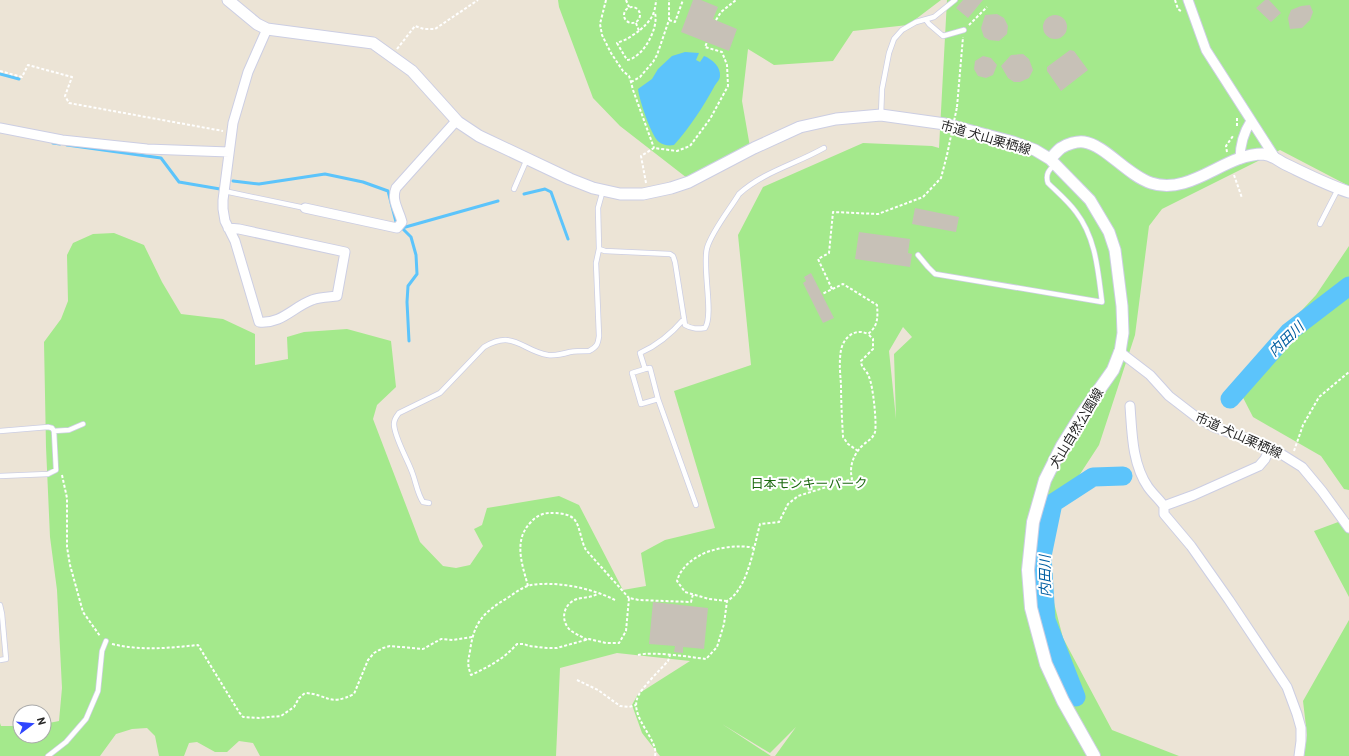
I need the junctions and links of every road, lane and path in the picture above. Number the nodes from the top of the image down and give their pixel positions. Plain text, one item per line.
1 (228, 0) edge
2 (478, 0) edge
3 (606, 0) edge
4 (626, 0) edge
5 (656, 0) edge
6 (669, 0) edge
7 (683, 0) edge
8 (736, 0) edge
9 (955, 0) edge
10 (1188, 0) edge
11 (629, 7) junction
12 (987, 7) dead end
13 (655, 13) junction
14 (669, 20) junction
15 (716, 20) dead end
16 (926, 20) junction
17 (636, 23) junction
18 (267, 29) junction
19 (964, 30) junction
20 (639, 31) junction
21 (707, 42) dead end
22 (392, 55) junction
23 (0, 71) edge
24 (631, 82) junction
25 (881, 115) junction
26 (457, 120) junction
27 (1251, 121) junction
28 (0, 128) edge
29 (232, 133) junction
30 (654, 148) junction
31 (824, 148) dead end
32 (229, 152) junction
33 (1274, 156) junction
34 (527, 159) junction
35 (1240, 159) junction
36 (1053, 161) junction
37 (1234, 175) dead end
38 (647, 187) dead end
39 (514, 189) dead end
40 (598, 189) junction
41 (224, 191) junction
42 (1344, 191) edge
43 (1242, 198) dead end
44 (305, 208) joint
45 (1320, 224) dead end
46 (228, 228) junction
47 (599, 250) junction
48 (918, 255) dead end
49 (832, 290) junction
50 (822, 294) dead end
51 (684, 319) junction
52 (868, 334) junction
53 (1120, 352) junction
54 (645, 369) junction
55 (1349, 372) edge
56 (658, 399) junction
57 (1130, 406) dead end
58 (83, 424) dead end
59 (0, 431) edge
60 (54, 432) junction
61 (1270, 447) junction
62 (858, 451) junction
63 (1288, 457) junction
64 (56, 470) junction
65 (0, 476) edge
66 (429, 503) dead end
67 (696, 505) dead end
68 (1164, 506) junction
69 (1349, 528) edge
70 (754, 548) junction
71 (528, 586) junction
72 (598, 593) junction
73 (692, 594) junction
74 (629, 598) junction
75 (615, 600) dead end
76 (727, 601) junction
77 (0, 605) edge
78 (472, 637) junction
79 (587, 640) junction
80 (106, 641) junction
81 (638, 655) dead end
82 (670, 655) junction
83 (0, 660) edge
84 (576, 680) dead end
85 (636, 705) junction
86 (48, 756) edge
87 (655, 756) edge
88 (1094, 756) edge
89 (1299, 756) edge

1 - 18 street
2 - 22 path
3 - 24 path
4 - 11 path
5 - 13 path
6 - 14 path
7 - 14 path
8 - 15 path
9 - 16 lane
10 - 27 street
11 - 17 path
11 - 17 path
12 - 19 path
13 - 20 path
13 - 20 path
14 - 24 path
16 - 19 lane
16 - 25 lane
17 - 20 path
18 - 22 street, 市道 犬山栗栖線
18 - 29 street
19 - 49 path, bridge
21 - 30 path
22 - 26 street, 市道 犬山栗栖線
23 - 29 path
24 - 30 path
25 - 36 street, 市道 犬山栗栖線
25 - 40 street, 市道 犬山栗栖線
26 - 34 street, 市道 犬山栗栖線
26 - 44 street
27 - 33 street
27 - 35 street
28 - 32 street
29 - 32 street
30 - 38 path
31 - 51 lane
32 - 41 street
33 - 35 street
33 - 42 street
34 - 39 lane
34 - 40 street, 市道 犬山栗栖線
35 - 36 street
36 - 48 lane
36 - 53 street, 市道 犬山栗栖線
37 - 43 path
40 - 47 lane
41 - 44 lane
41 - 46 street
42 - 45 lane
46 - 46 street
47 - 51 lane
47 - 66 lane
49 - 50 path
49 - 52 path
51 - 54 lane
52 - 62 path
52 - 62 path
53 - 61 street, 市道 犬山栗栖線
53 - 88 main road, 犬山自然公園線
54 - 56 lane
54 - 56 lane
55 - 63 path
56 - 67 lane
57 - 68 street
58 - 60 lane
59 - 60 lane
60 - 64 lane
61 - 63 street, 市道 犬山栗栖線
61 - 68 street
62 - 70 path
63 - 69 street, 市道 犬山栗栖線
64 - 65 lane
64 - 80 path
68 - 89 street
70 - 73 path
70 - 76 path
71 - 72 path
71 - 74 path
71 - 78 path
72 - 75 path
72 - 79 path
73 - 74 path
73 - 76 path
74 - 79 path
76 - 82 path
77 - 83 lane
78 - 79 path
78 - 80 path
80 - 86 lane
81 - 82 path
82 - 85 path
84 - 85 path
85 - 87 path

